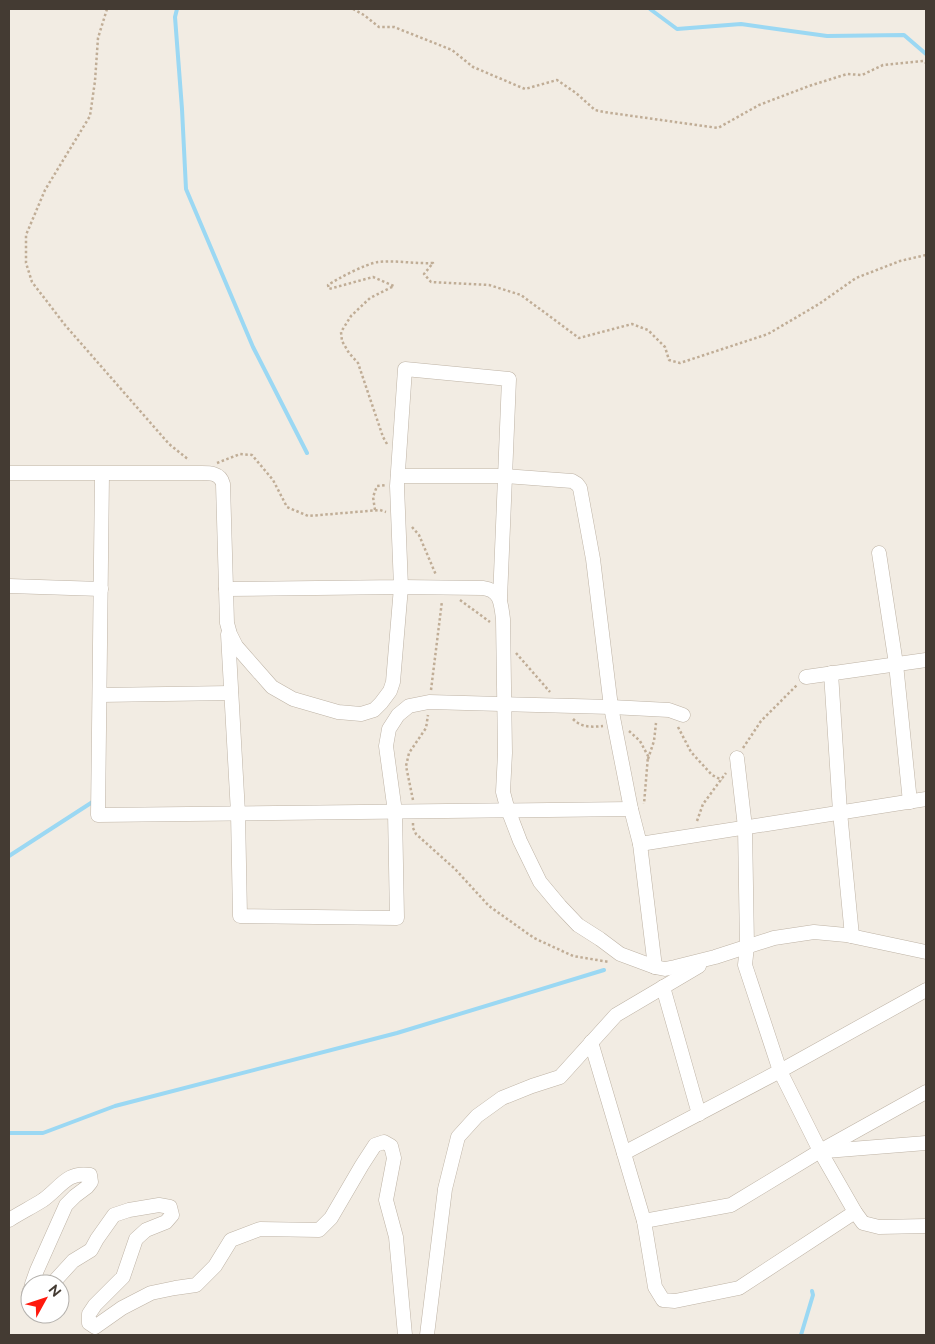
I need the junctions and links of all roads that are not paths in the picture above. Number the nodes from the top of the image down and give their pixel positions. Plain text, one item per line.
1 (9, 473) edge
2 (102, 474) junction
3 (505, 476) junction
4 (397, 481) junction
5 (879, 553) dead end
6 (9, 586) edge
7 (401, 587) junction
8 (101, 588) junction
9 (226, 589) junction
10 (500, 599) junction
11 (227, 623) junction
12 (926, 660) edge
13 (896, 664) junction
14 (831, 673) junction
15 (806, 677) road end
16 (231, 693) junction
17 (100, 695) junction
18 (504, 705) junction
19 (610, 707) junction
20 (683, 715) dead end
21 (737, 758) road end
22 (926, 799) edge
23 (910, 802) junction
24 (637, 810) junction
25 (395, 812) junction
26 (509, 812) junction
27 (840, 812) junction
28 (238, 813) junction
29 (745, 827) junction
30 (640, 844) junction
31 (852, 936) junction
32 (747, 946) junction
33 (926, 952) edge
34 (715, 957) junction
35 (655, 967) junction
36 (663, 987) junction
37 (926, 990) edge
38 (592, 1042) junction
39 (780, 1071) junction
40 (926, 1092) edge
41 (699, 1114) junction
42 (926, 1144) edge
43 (820, 1151) junction
44 (624, 1153) junction
45 (855, 1212) junction
46 (9, 1220) edge
47 (644, 1221) junction
48 (926, 1226) edge
49 (36, 1274) edge
50 (61, 1274) edge
51 (405, 1335) edge
52 (427, 1335) edge

1 - 2 street
2 - 8 street
2 - 9 street
3 - 4 street
3 - 4 street
3 - 10 street
3 - 19 street
4 - 7 street
5 - 13 street
6 - 8 street
7 - 9 street
7 - 10 street
7 - 11 street
8 - 17 street
9 - 11 street
10 - 18 street
11 - 16 street
12 - 13 street
13 - 14 street
13 - 23 street
14 - 15 street
14 - 27 street
16 - 17 street
16 - 28 street
17 - 28 street
18 - 19 street
18 - 25 street
18 - 26 street
19 - 20 street
19 - 24 street
21 - 29 street
22 - 23 street
23 - 27 street
24 - 26 street
24 - 30 street
25 - 26 street
25 - 28 street
25 - 28 street
26 - 35 street
27 - 29 street
27 - 31 street
29 - 30 street
29 - 32 street
30 - 35 street
31 - 32 street
31 - 33 street
32 - 34 street
32 - 39 street
34 - 35 street
34 - 36 street
36 - 38 street
36 - 41 street
37 - 39 street
38 - 44 street
38 - 52 street
39 - 41 street
39 - 43 street
40 - 43 street
41 - 44 street
42 - 43 street
43 - 45 street
43 - 47 street
44 - 47 street
45 - 47 street
45 - 48 street
46 - 49 street
50 - 51 street

